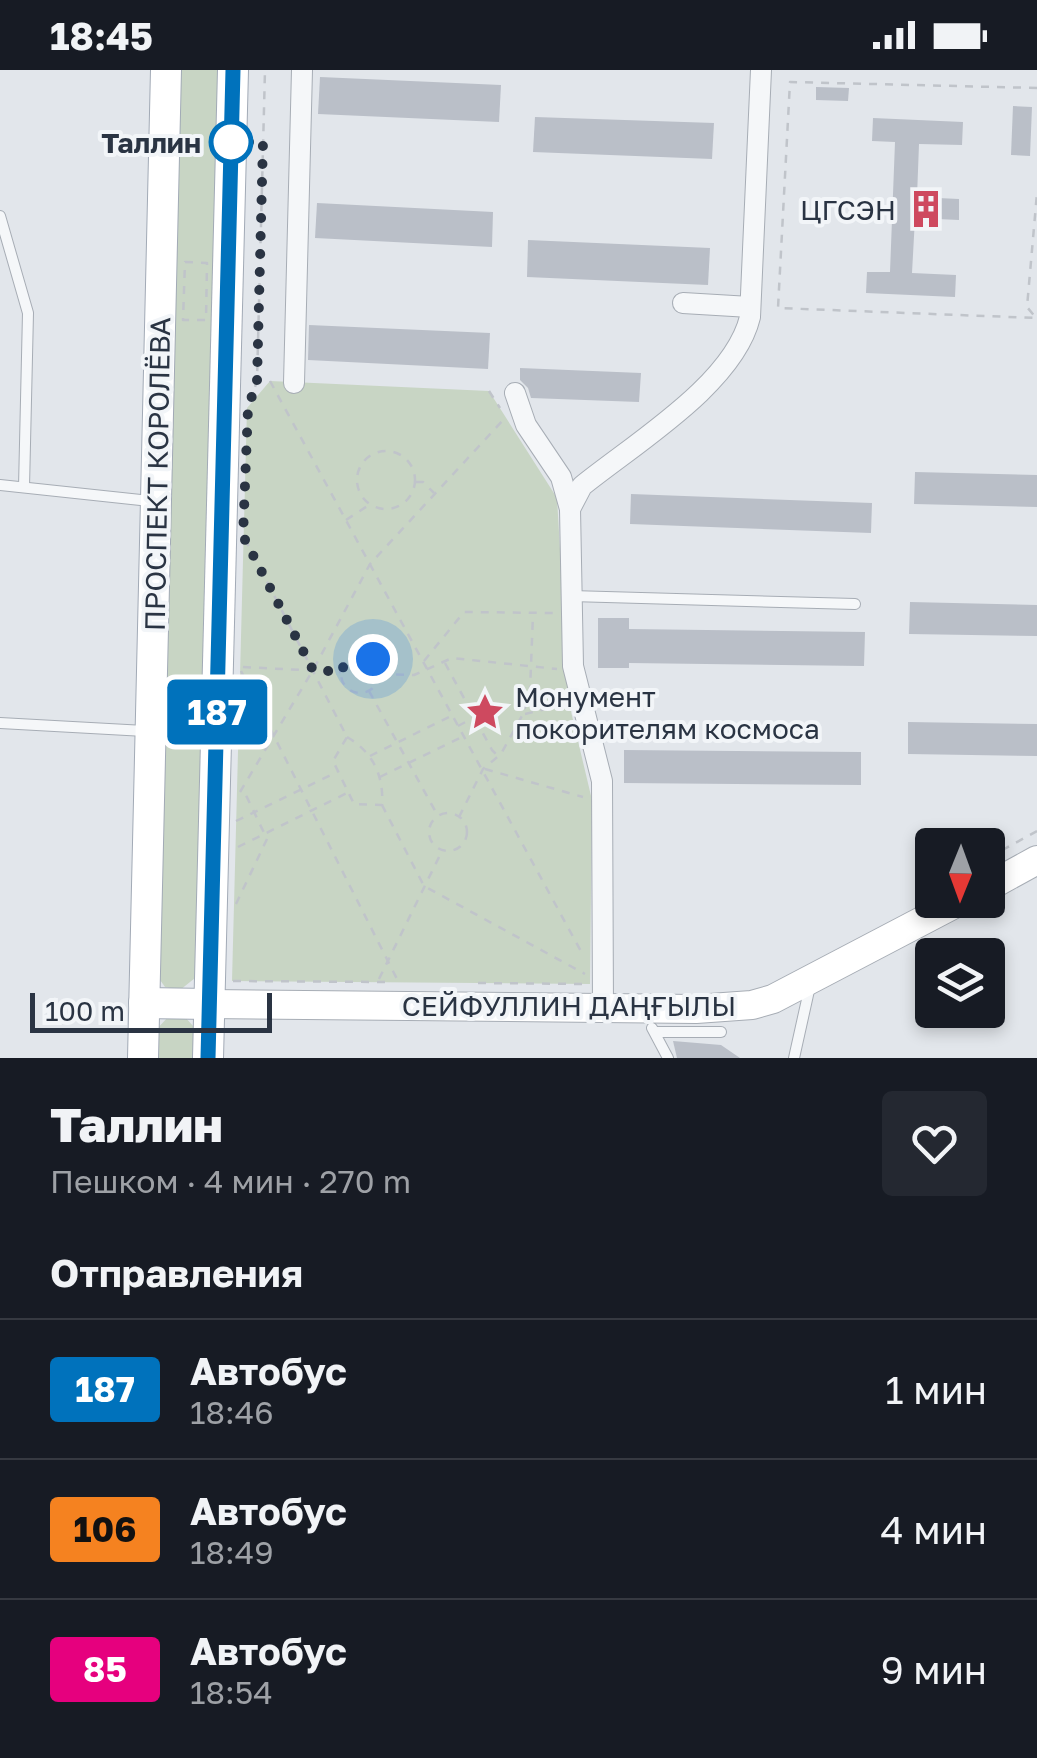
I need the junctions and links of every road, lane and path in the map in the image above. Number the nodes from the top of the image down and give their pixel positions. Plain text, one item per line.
1 (166, 70) edge
2 (233, 70) edge
3 (265, 70) edge
4 (302, 70) edge
5 (761, 70) edge
6 (1037, 88) edge
7 (1037, 193) edge
8 (0, 216) edge
9 (0, 259) edge
10 (13, 260) junction
11 (207, 263) joint
12 (683, 303) dead end
13 (750, 307) junction
14 (270, 381) dead end
15 (294, 382) dead end
16 (489, 392) dead end
17 (515, 393) dead end
18 (248, 408) dead end
19 (415, 482) junction
20 (0, 484) edge
21 (24, 487) junction
22 (434, 494) junction
23 (156, 501) junction
24 (370, 505) junction
25 (570, 509) junction
26 (346, 520) junction
27 (243, 555) dead end
28 (370, 564) junction
29 (564, 602) junction
30 (855, 604) dead end
31 (533, 613) junction
32 (444, 660) junction
33 (424, 662) junction
34 (532, 666) junction
35 (239, 667) junction
36 (313, 670) junction
37 (428, 670) junction
38 (341, 672) junction
39 (560, 672) dead end
40 (380, 674) junction
41 (239, 686) dead end
42 (369, 691) junction
43 (569, 703) dead end
44 (523, 714) junction
45 (452, 716) junction
46 (474, 717) junction
47 (0, 724) edge
48 (458, 726) junction
49 (152, 731) junction
50 (274, 735) junction
51 (464, 736) junction
52 (347, 738) junction
53 (397, 742) junction
54 (370, 756) junction
55 (499, 756) junction
56 (409, 763) junction
57 (483, 769) junction
58 (338, 772) junction
59 (380, 777) junction
60 (236, 779) dead end
61 (242, 788) junction
62 (301, 790) junction
63 (349, 793) junction
64 (592, 800) dead end
65 (382, 806) junction
66 (236, 810) dead end
67 (312, 811) junction
68 (254, 813) junction
69 (438, 816) junction
70 (459, 817) junction
71 (1037, 830) edge
72 (264, 834) junction
73 (235, 835) dead end
74 (1005, 848) edge
75 (442, 851) junction
76 (1037, 860) edge
77 (1005, 878) edge
78 (424, 886) junction
79 (234, 895) dead end
80 (928, 918) edge
81 (388, 961) junction
82 (590, 977) junction
83 (811, 980) junction
84 (377, 982) dead end
85 (398, 982) dead end
86 (224, 996) junction
87 (597, 996) junction
88 (144, 1003) junction
89 (649, 1020) junction
90 (143, 1058) edge
91 (208, 1058) edge
92 (668, 1058) edge
93 (794, 1058) edge

1 - 23 main road, ПРОСПЕКТ КОРОЛЁВА
2 - 86 main road
3 - 18 path
4 - 15 street
5 - 13 street
6 - 7 path
8 - 10 lane
9 - 10 lane
10 - 21 lane
11 - 11 path
12 - 13 street
13 - 25 street
14 - 26 path
16 - 22 path
17 - 25 street
19 - 22 path
19 - 24 path
19 - 24 path
20 - 21 lane
21 - 23 lane
22 - 28 path
23 - 49 main road, ПРОСПЕКТ КОРОЛЁВА
24 - 26 path
25 - 29 street
26 - 28 path
27 - 36 path
28 - 33 path
28 - 36 path
29 - 30 lane
29 - 31 path
29 - 87 street
31 - 33 path
31 - 34 path
32 - 34 path
32 - 37 path
32 - 46 path
33 - 37 path
34 - 39 path
34 - 44 path
35 - 36 path
35 - 41 path
35 - 50 path
36 - 38 path
36 - 50 path
36 - 52 path
37 - 40 path
37 - 45 path
38 - 40 path
38 - 42 path
40 - 42 path
42 - 53 path
43 - 44 path
44 - 55 path
45 - 48 path
45 - 53 path
46 - 48 path
46 - 55 path
47 - 49 lane
48 - 51 path
49 - 88 main road, ПРОСПЕКТ КОРОЛЁВА
50 - 61 path
50 - 62 path
51 - 56 path
51 - 57 path
52 - 54 path
52 - 58 path
53 - 54 path
53 - 56 path
54 - 59 path
55 - 57 path
56 - 59 path
56 - 69 path
57 - 64 path
57 - 70 path
57 - 82 path
58 - 62 path
58 - 63 path
59 - 65 path
60 - 61 path
61 - 68 path
62 - 67 path
62 - 68 path
63 - 65 path
63 - 67 path
65 - 78 path
66 - 68 path
67 - 72 path
67 - 81 path
68 - 72 path
69 - 70 path
69 - 75 path
70 - 75 path
71 - 74 path
72 - 73 path
72 - 79 path
75 - 78 path
76 - 77 street
78 - 81 path
78 - 82 path
80 - 83 street, СЕЙФУЛЛИН ДАҢҒЫЛЫ
81 - 84 path
81 - 85 path
82 - 87 path
83 - 89 street, СЕЙФУЛЛИН ДАҢҒЫЛЫ
83 - 93 lane
86 - 87 street, СЕЙФУЛЛИН ДАҢҒЫЛЫ
86 - 88 main road
86 - 91 main road
87 - 89 street, СЕЙФУЛЛИН ДАҢҒЫЛЫ
88 - 90 main road, ПРОСПЕКТ КОРОЛЁВА
89 - 92 lane

